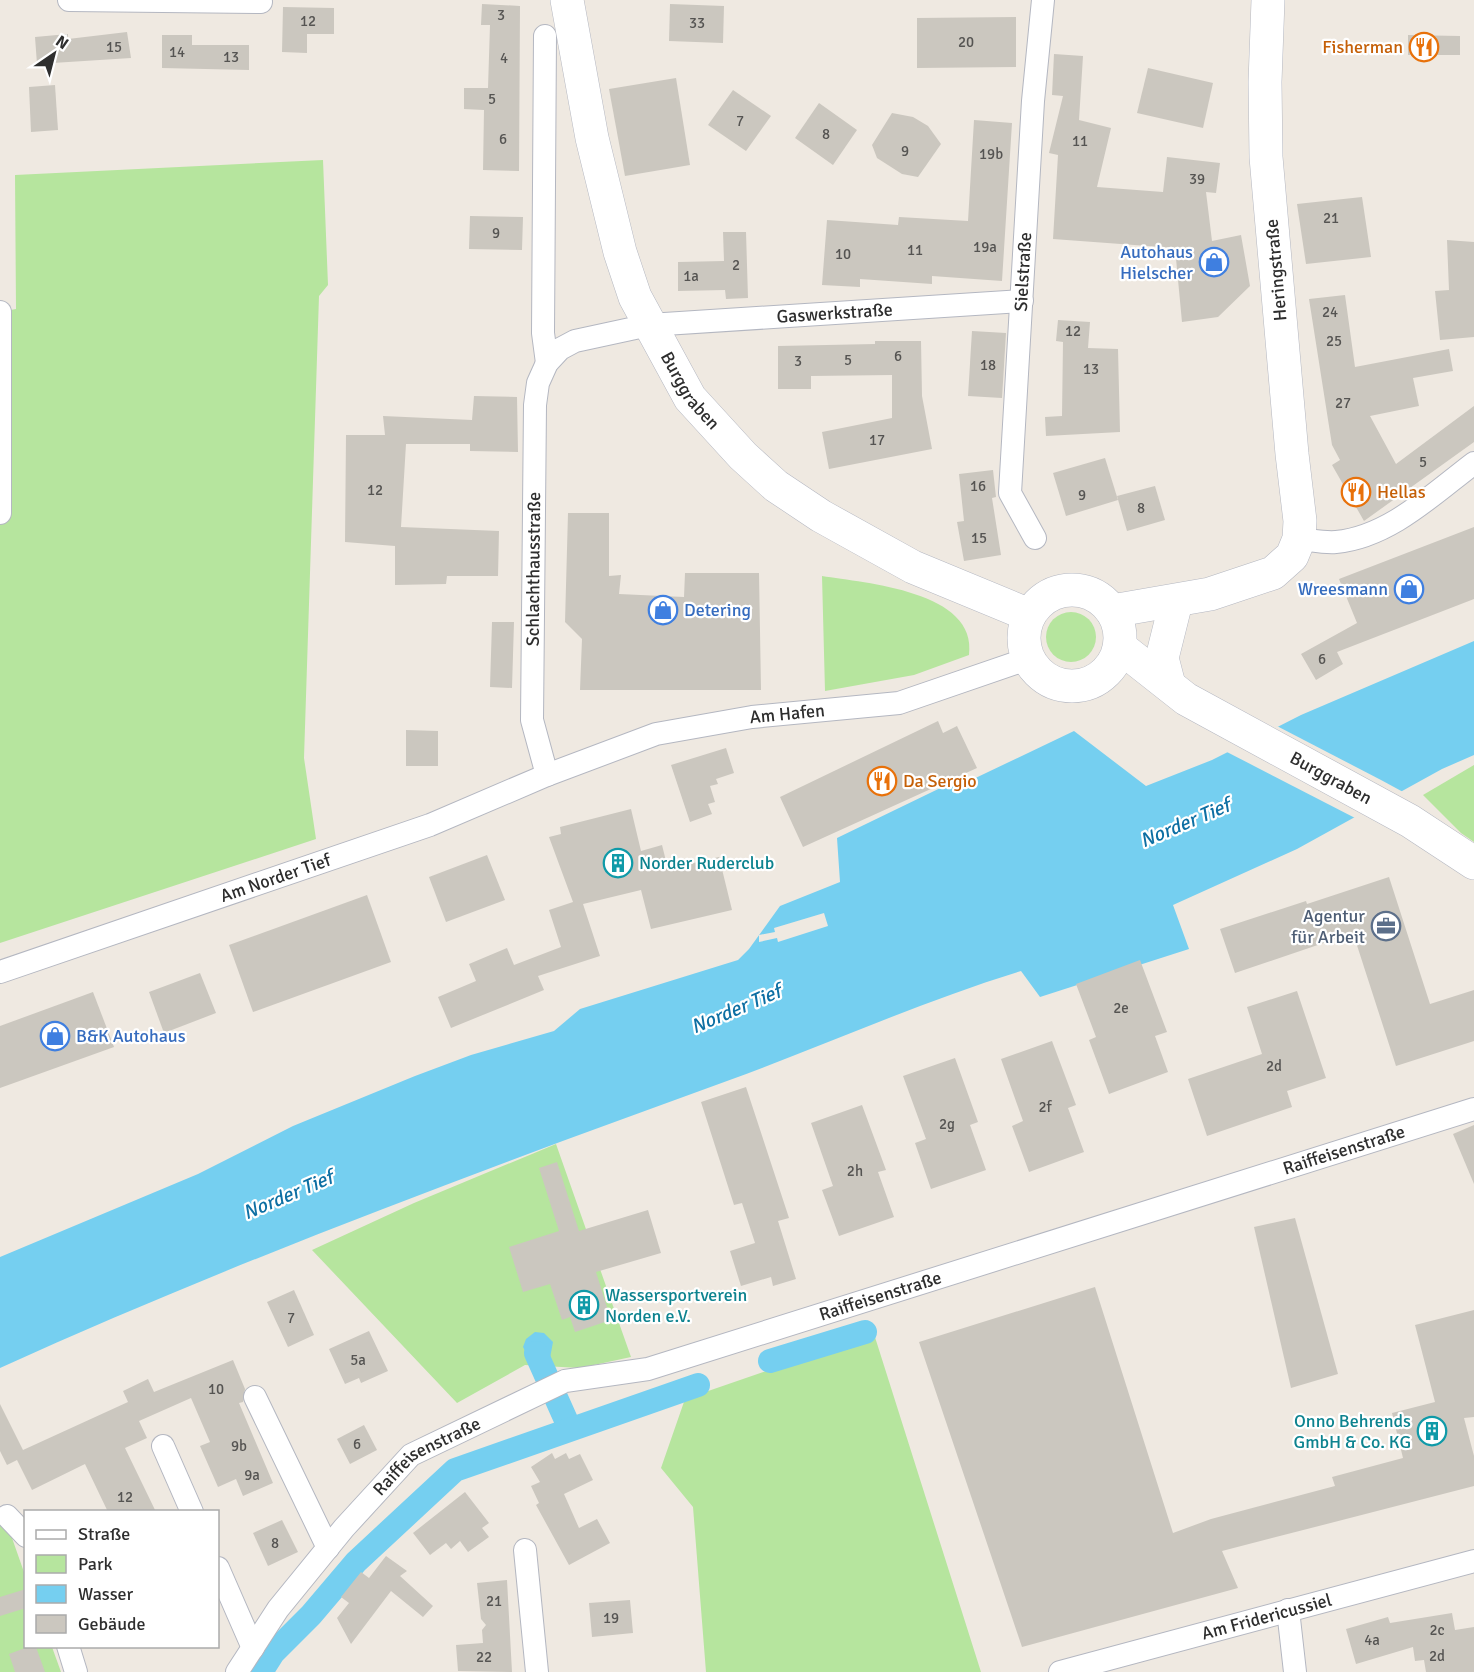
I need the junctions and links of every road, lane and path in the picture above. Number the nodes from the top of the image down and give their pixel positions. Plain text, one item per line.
1 (69, 0) edge
2 (567, 0) edge
3 (1043, 0) edge
4 (1268, 0) edge
5 (261, 2) dead end
6 (545, 36) dead end
7 (1022, 301) junction
8 (0, 312) edge
9 (649, 325) junction
10 (547, 363) junction
11 (1474, 463) edge
12 (0, 513) edge
13 (1035, 538) dead end
14 (1299, 539) junction
15 (1183, 604) junction
16 (1029, 615) junction
17 (1115, 643) junction
18 (1028, 658) junction
19 (1177, 692) junction
20 (547, 775) junction
21 (1474, 863) edge
22 (0, 972) edge
23 (1474, 1109) edge
24 (255, 1397) dead end
25 (163, 1446) dead end
26 (191, 1510) edge
27 (7, 1516) dead end
28 (24, 1534) edge
29 (328, 1548) junction
30 (525, 1550) dead end
31 (1474, 1561) edge
32 (219, 1570) edge
33 (1288, 1610) junction
34 (253, 1647) junction
35 (68, 1648) edge
36 (76, 1672) edge
37 (237, 1672) edge
38 (537, 1672) edge
39 (1060, 1672) edge
40 (1295, 1672) edge

1 - 5 street
2 - 9 main road, Burggraben
3 - 7 street, Sielstraße
4 - 14 main road, Heringstraße
6 - 10 street, Schlachthausstraße
7 - 9 street, Gaswerkstraße
7 - 13 street, Sielstraße
8 - 12 street
9 - 10 street
9 - 16 main road, Burggraben
10 - 20 street, Schlachthausstraße
11 - 14 street
14 - 15 main road
15 - 17 main road
15 - 19 main road
16 - 17 main road, Burggraben
16 - 18 main road
17 - 18 main road
17 - 19 main road, Burggraben
18 - 20 street, Am Hafen
19 - 21 main road, Burggraben
20 - 22 street, Am Norder Tief
23 - 29 street, Raiffeisenstraße
24 - 29 street
25 - 26 street
27 - 28 street
29 - 34 street, Raiffeisenstraße
30 - 38 street
31 - 33 street, Am Fridericussiel
32 - 34 street
33 - 39 street, Am Fridericussiel
33 - 40 street
34 - 37 street, Raiffeisenstraße
35 - 36 street

